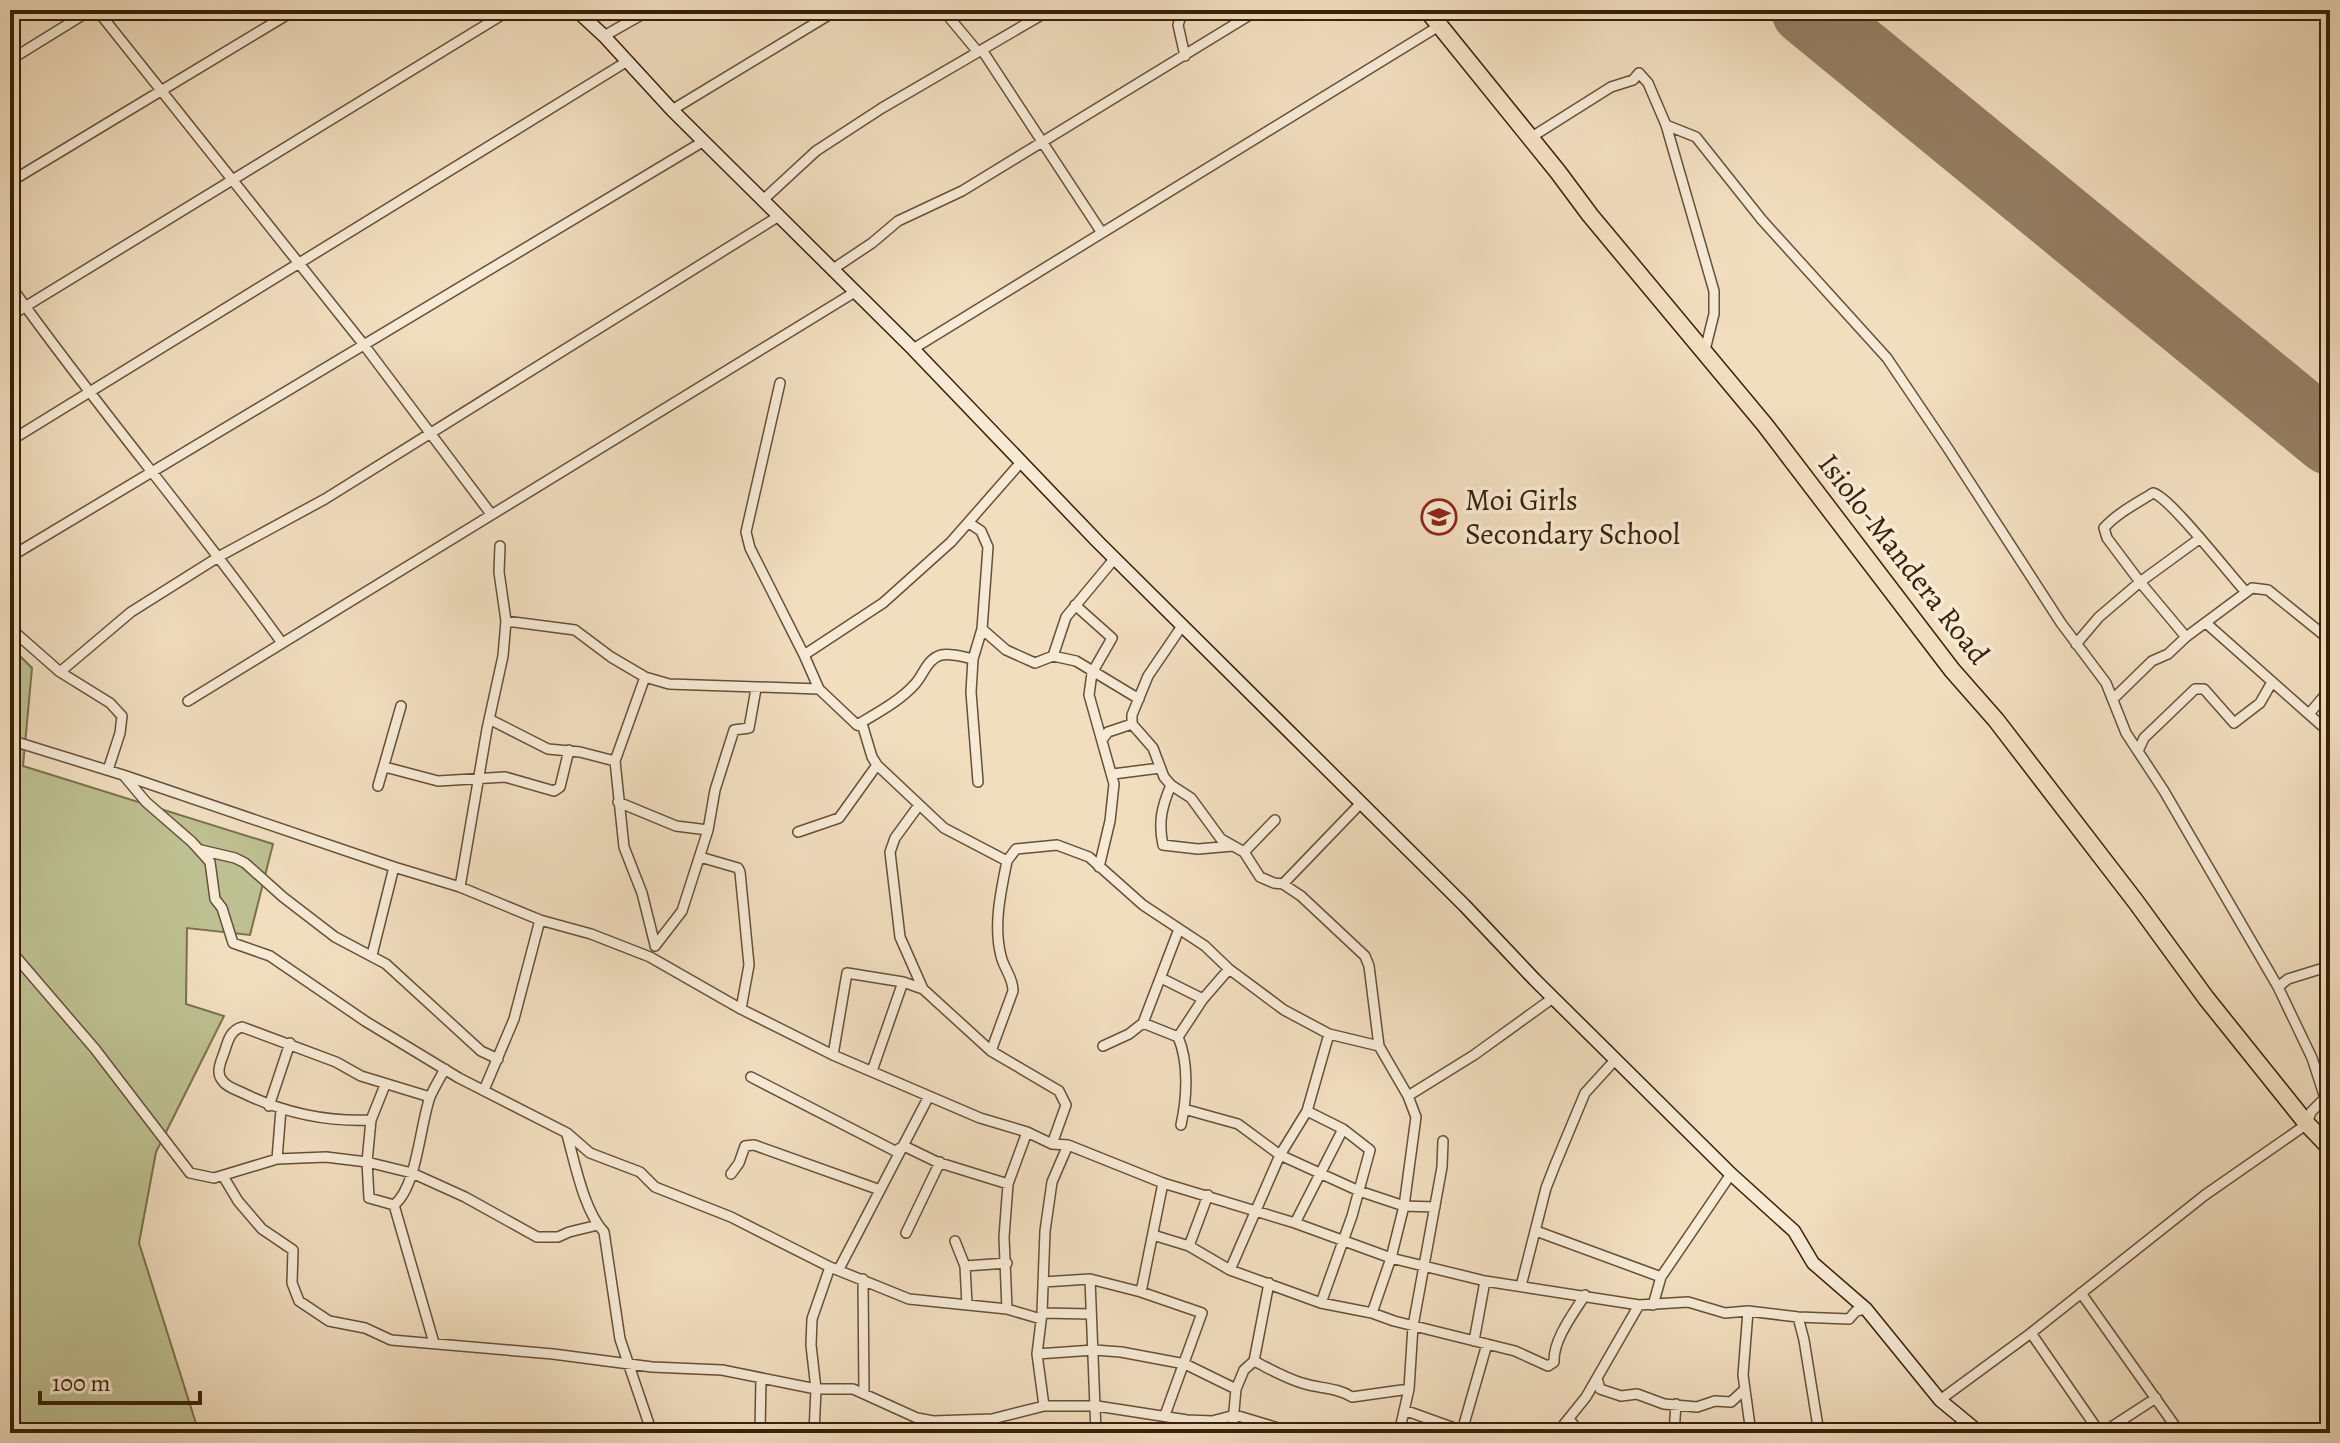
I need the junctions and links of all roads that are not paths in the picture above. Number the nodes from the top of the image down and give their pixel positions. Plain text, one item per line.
1 (94, 10) edge
2 (295, 10) edge
3 (510, 10) edge
4 (576, 10) edge
5 (650, 10) edge
6 (837, 10) edge
7 (943, 10) edge
8 (1050, 10) edge
9 (1183, 10) edge
10 (1258, 10) edge
11 (1427, 10) edge
12 (816, 15) edge
13 (1439, 26) junction
14 (604, 36) junction
15 (980, 51) junction
16 (1185, 56) junction
17 (10, 60) edge
18 (626, 62) junction
19 (161, 91) junction
20 (672, 110) junction
21 (1666, 125) junction
22 (1530, 138) junction
23 (704, 141) junction
24 (1044, 142) junction
25 (232, 180) junction
26 (10, 182) edge
27 (763, 200) junction
28 (779, 216) junction
29 (1102, 233) junction
30 (299, 263) junction
31 (833, 269) junction
32 (10, 285) edge
33 (855, 292) junction
34 (25, 307) junction
35 (10, 316) edge
36 (364, 345) junction
37 (913, 349) junction
38 (1704, 354) junction
39 (780, 383) dead end
40 (89, 393) junction
41 (431, 433) junction
42 (10, 441) edge
43 (1022, 461) junction
44 (150, 473) junction
45 (491, 514) junction
46 (969, 523) junction
47 (2199, 539) junction
48 (500, 546) dead end
49 (220, 556) junction
50 (10, 557) edge
51 (1115, 558) junction
52 (2140, 582) junction
53 (2245, 591) junction
54 (1075, 605) junction
55 (506, 621) junction
56 (2206, 623) junction
57 (1182, 626) junction
58 (10, 628) edge
59 (982, 629) junction
60 (2186, 637) junction
61 (2330, 640) edge
62 (282, 643) junction
63 (2076, 644) junction
64 (804, 655) junction
65 (1053, 656) junction
66 (973, 659) junction
67 (60, 672) junction
68 (1092, 673) junction
69 (645, 677) junction
70 (2272, 682) junction
71 (756, 689) junction
72 (819, 689) junction
73 (2330, 689) edge
74 (1139, 699) junction
75 (2113, 699) junction
76 (188, 701) dead end
77 (401, 706) dead end
78 (2309, 714) junction
79 (491, 720) junction
80 (1132, 724) junction
81 (857, 725) junction
82 (2330, 733) edge
83 (10, 740) edge
84 (1102, 740) junction
85 (569, 750) junction
86 (2138, 751) junction
87 (615, 761) junction
88 (877, 765) junction
89 (385, 767) junction
90 (1160, 768) junction
91 (108, 770) junction
92 (1113, 774) junction
93 (123, 775) junction
94 (480, 779) junction
95 (978, 782) dead end
96 (1171, 785) junction
97 (378, 786) dead end
98 (618, 802) junction
99 (1361, 803) junction
100 (919, 805) junction
101 (1275, 820) dead end
102 (708, 830) junction
103 (798, 832) dead end
104 (1234, 846) junction
105 (201, 850) junction
106 (1244, 852) junction
107 (700, 857) junction
108 (1007, 861) junction
109 (394, 867) junction
110 (1099, 867) junction
111 (1283, 884) junction
112 (460, 887) junction
113 (540, 920) junction
114 (1179, 929) junction
115 (655, 945) junction
116 (10, 950) edge
117 (372, 955) junction
118 (650, 957) junction
119 (2330, 966) edge
120 (1229, 969) junction
121 (1161, 978) junction
122 (903, 982) junction
123 (2278, 987) junction
124 (923, 989) junction
125 (1553, 998) junction
126 (1203, 999) junction
127 (741, 1009) junction
128 (1143, 1023) junction
129 (1329, 1034) junction
130 (1178, 1037) junction
131 (290, 1043) junction
132 (1103, 1046) dead end
133 (1379, 1046) junction
134 (991, 1051) junction
135 (833, 1055) junction
136 (498, 1059) junction
137 (1615, 1060) junction
138 (445, 1069) junction
139 (872, 1071) junction
140 (751, 1077) dead end
141 (385, 1085) junction
142 (484, 1090) junction
143 (929, 1096) junction
144 (1408, 1096) junction
145 (2327, 1096) edge
146 (430, 1097) junction
147 (269, 1106) junction
148 (281, 1109) junction
149 (1184, 1109) junction
150 (1307, 1111) junction
151 (371, 1120) junction
152 (2307, 1124) junction
153 (1181, 1125) dead end
154 (1343, 1129) junction
155 (1027, 1132) junction
156 (567, 1133) junction
157 (1443, 1141) dead end
158 (1052, 1144) junction
159 (1068, 1145) junction
160 (904, 1146) junction
161 (2330, 1148) edge
162 (1280, 1155) junction
163 (277, 1159) junction
164 (367, 1162) junction
165 (940, 1162) junction
166 (412, 1173) junction
167 (731, 1174) dead end
168 (1322, 1174) junction
169 (1731, 1174) junction
170 (223, 1176) junction
171 (1163, 1183) junction
172 (1008, 1184) junction
173 (880, 1190) junction
174 (1359, 1191) junction
175 (1208, 1195) junction
176 (394, 1205) junction
177 (1404, 1206) junction
178 (1435, 1207) junction
179 (1256, 1211) junction
180 (1295, 1223) junction
181 (598, 1225) junction
182 (1536, 1231) junction
183 (906, 1233) dead end
184 (1153, 1235) junction
185 (955, 1241) dead end
186 (1342, 1241) junction
187 (1189, 1246) junction
188 (1391, 1258) junction
189 (1007, 1263) junction
190 (1423, 1264) junction
191 (965, 1266) junction
192 (835, 1268) junction
193 (1230, 1270) junction
194 (1661, 1277) junction
195 (863, 1279) junction
196 (1090, 1279) junction
197 (1485, 1281) junction
198 (1043, 1282) junction
199 (1269, 1283) junction
200 (1521, 1286) junction
201 (1141, 1292) junction
202 (2081, 1293) junction
203 (1585, 1295) junction
204 (1321, 1303) junction
205 (967, 1305) junction
206 (1639, 1305) junction
207 (1653, 1305) junction
208 (1007, 1309) junction
209 (1866, 1309) junction
210 (1748, 1311) junction
211 (1372, 1313) junction
212 (1091, 1314) junction
213 (1042, 1316) junction
214 (1798, 1317) junction
215 (1413, 1326) junction
216 (2031, 1333) junction
217 (1474, 1341) junction
218 (434, 1343) junction
219 (1487, 1344) junction
220 (1094, 1350) junction
221 (1037, 1354) junction
222 (1254, 1361) junction
223 (1185, 1364) junction
224 (631, 1365) junction
225 (761, 1378) junction
226 (1597, 1378) junction
227 (816, 1389) junction
228 (1236, 1389) junction
229 (1409, 1389) junction
230 (1744, 1390) junction
231 (864, 1392) junction
232 (2156, 1398) junction
233 (1940, 1400) junction
234 (1676, 1404) junction
235 (1044, 1406) junction
236 (1097, 1406) junction
237 (1404, 1410) junction
238 (1165, 1415) junction
239 (1235, 1415) junction
240 (917, 1418) junction
241 (992, 1419) junction
242 (1569, 1419) junction
243 (452, 1429) dead end
244 (1281, 1431) edge
245 (1465, 1432) edge
246 (463, 1433) edge
247 (652, 1433) edge
248 (760, 1433) edge
249 (814, 1433) edge
250 (923, 1433) edge
251 (995, 1433) edge
252 (1096, 1433) edge
253 (1232, 1433) edge
254 (1295, 1433) edge
255 (1399, 1433) edge
256 (1557, 1433) edge
257 (1580, 1433) edge
258 (1674, 1433) edge
259 (1751, 1433) edge
260 (1819, 1433) edge
261 (1980, 1433) edge
262 (2101, 1433) edge
263 (2180, 1433) edge

1 - 17 street
1 - 19 street
2 - 19 street
3 - 25 street
4 - 14 main road
5 - 14 street
6 - 12 street
7 - 15 street
8 - 15 street
9 - 16 street
10 - 16 street
11 - 13 highway, Isiolo-Mandera Road
12 - 20 street
13 - 22 highway, Isiolo-Mandera Road
13 - 29 street
14 - 18 main road
15 - 24 street
15 - 27 street
16 - 24 street
18 - 20 main road
18 - 30 street
19 - 25 street
19 - 26 street
20 - 23 main road
21 - 22 street
21 - 38 street
21 - 63 street
22 - 38 highway, Isiolo-Mandera Road
23 - 27 main road
23 - 36 street
24 - 29 street
24 - 31 street
25 - 30 street
25 - 34 street
27 - 28 main road
28 - 31 main road
28 - 41 street
29 - 37 street
30 - 36 street
30 - 40 street
31 - 33 main road
32 - 34 street
33 - 37 main road
33 - 45 street
34 - 35 street
34 - 40 street
36 - 41 street
36 - 44 street
37 - 43 main road
38 - 152 highway, Isiolo-Mandera Road
39 - 64 street
40 - 42 street
40 - 44 street
41 - 45 street
41 - 49 street
43 - 46 street
43 - 51 main road
44 - 49 street
44 - 50 street
45 - 62 street
46 - 59 street
46 - 64 street
47 - 52 street
47 - 52 street
47 - 53 street
48 - 55 street
49 - 62 street
49 - 67 street
51 - 54 street
51 - 57 main road
52 - 60 street
52 - 63 street
53 - 56 street
53 - 61 street
54 - 65 street
54 - 68 street
55 - 69 street
55 - 79 street
56 - 60 street
56 - 70 street
57 - 74 street
57 - 99 main road
58 - 67 street
59 - 65 street
59 - 66 street
60 - 75 street
62 - 76 street
63 - 75 street
64 - 72 street
65 - 68 street
66 - 81 street
66 - 95 street
67 - 91 street
68 - 74 street
68 - 84 street
69 - 71 street
69 - 87 street
70 - 78 street
70 - 86 street
71 - 72 street
71 - 102 street
72 - 81 street
73 - 78 street
74 - 80 street
75 - 86 street
77 - 89 street
78 - 82 street
79 - 85 street
79 - 94 street
80 - 84 street
80 - 90 street
81 - 88 street
83 - 91 street
84 - 92 street
85 - 87 street
85 - 94 street
86 - 123 street
87 - 98 street
88 - 100 street
88 - 103 street
89 - 94 street
89 - 97 street
90 - 92 street
90 - 96 street
91 - 93 street
92 - 110 street
93 - 105 street
93 - 109 street
94 - 112 street
96 - 104 street
96 - 104 street
98 - 102 street
98 - 115 street
99 - 111 street
99 - 125 main road
100 - 108 street
100 - 124 street
101 - 106 street
102 - 107 street
104 - 106 street
105 - 117 street
105 - 138 street
106 - 111 street
107 - 115 street
107 - 127 street
108 - 110 street
108 - 134 street
109 - 112 street
109 - 117 street
110 - 114 street
111 - 133 street
112 - 113 street
113 - 118 street
113 - 136 street
114 - 120 street
114 - 121 street
115 - 118 street
116 - 170 street
117 - 136 street
118 - 127 street
119 - 123 street
120 - 126 street
120 - 129 street
121 - 126 street
121 - 128 street
122 - 124 street
122 - 135 street
122 - 139 street
123 - 145 street
124 - 134 street
125 - 137 main road
125 - 144 street
126 - 130 street
127 - 135 street
128 - 130 street
128 - 132 street
129 - 133 street
129 - 150 street
130 - 149 street
131 - 141 street
131 - 147 street
131 - 147 street
133 - 144 street
134 - 158 street
135 - 139 street
136 - 142 street
137 - 169 main road
137 - 182 street
138 - 142 street
138 - 146 street
139 - 143 street
140 - 160 street
141 - 146 street
141 - 151 street
142 - 156 street
143 - 155 street
143 - 160 street
144 - 177 street
145 - 152 street
146 - 166 street
147 - 148 street
148 - 151 street
148 - 163 street
149 - 153 street
149 - 162 street
150 - 154 street
150 - 162 street
151 - 164 street
152 - 161 highway, Isiolo-Mandera Road
152 - 202 street
154 - 168 street
154 - 174 street
155 - 158 street
155 - 172 street
156 - 181 street
156 - 192 street
157 - 178 street
158 - 159 street
159 - 171 street
159 - 198 street
160 - 165 street
160 - 173 street
162 - 168 street
162 - 179 street
163 - 164 street
163 - 170 street
164 - 166 street
164 - 176 street
165 - 172 street
165 - 183 street
166 - 176 street
166 - 181 street
167 - 173 street
168 - 174 street
168 - 180 street
169 - 194 street
169 - 209 main road
170 - 218 street
171 - 175 street
171 - 184 street
172 - 189 street
173 - 192 street
174 - 177 street
174 - 186 street
175 - 179 street
175 - 187 street
176 - 218 street
177 - 178 street
177 - 188 street
178 - 190 street
179 - 180 street
179 - 193 street
180 - 186 street
181 - 224 street
182 - 194 street
182 - 200 street
184 - 187 street
184 - 201 street
185 - 191 street
186 - 188 street
186 - 204 street
187 - 193 street
188 - 190 street
188 - 211 street
189 - 191 street
189 - 208 street
190 - 197 street
190 - 215 street
191 - 205 street
192 - 195 street
192 - 227 street
193 - 199 street
194 - 207 street
195 - 205 street
195 - 231 street
196 - 198 street
196 - 201 street
196 - 212 street
197 - 200 street
197 - 217 street
198 - 213 street
199 - 204 street
199 - 222 street
200 - 203 street
201 - 223 street
202 - 216 street
202 - 232 street
203 - 206 street
203 - 219 street
204 - 211 street
205 - 208 street
206 - 207 street
206 - 226 street
207 - 210 street
208 - 213 street
209 - 214 street
209 - 233 main road
210 - 214 street
210 - 230 street
211 - 215 street
212 - 213 street
212 - 220 street
213 - 221 street
214 - 260 street
215 - 217 street
215 - 229 street
216 - 233 street
216 - 262 street
217 - 219 street
218 - 224 street
219 - 245 street
220 - 221 street
220 - 223 street
220 - 236 street
221 - 235 street
222 - 228 street
222 - 229 street
223 - 228 street
223 - 238 street
224 - 225 street
224 - 247 street
225 - 227 street
225 - 248 street
226 - 234 street
226 - 242 street
227 - 231 street
227 - 249 street
228 - 239 street
229 - 237 street
230 - 234 street
230 - 259 street
231 - 240 street
232 - 262 street
232 - 263 street
233 - 261 main road
234 - 258 street
235 - 236 street
235 - 241 street
236 - 238 street
236 - 252 street
237 - 245 street
237 - 255 street
238 - 239 street
239 - 244 street
239 - 253 street
240 - 241 street
240 - 250 street
241 - 251 street
242 - 256 street
242 - 257 street
243 - 246 street
244 - 254 street

